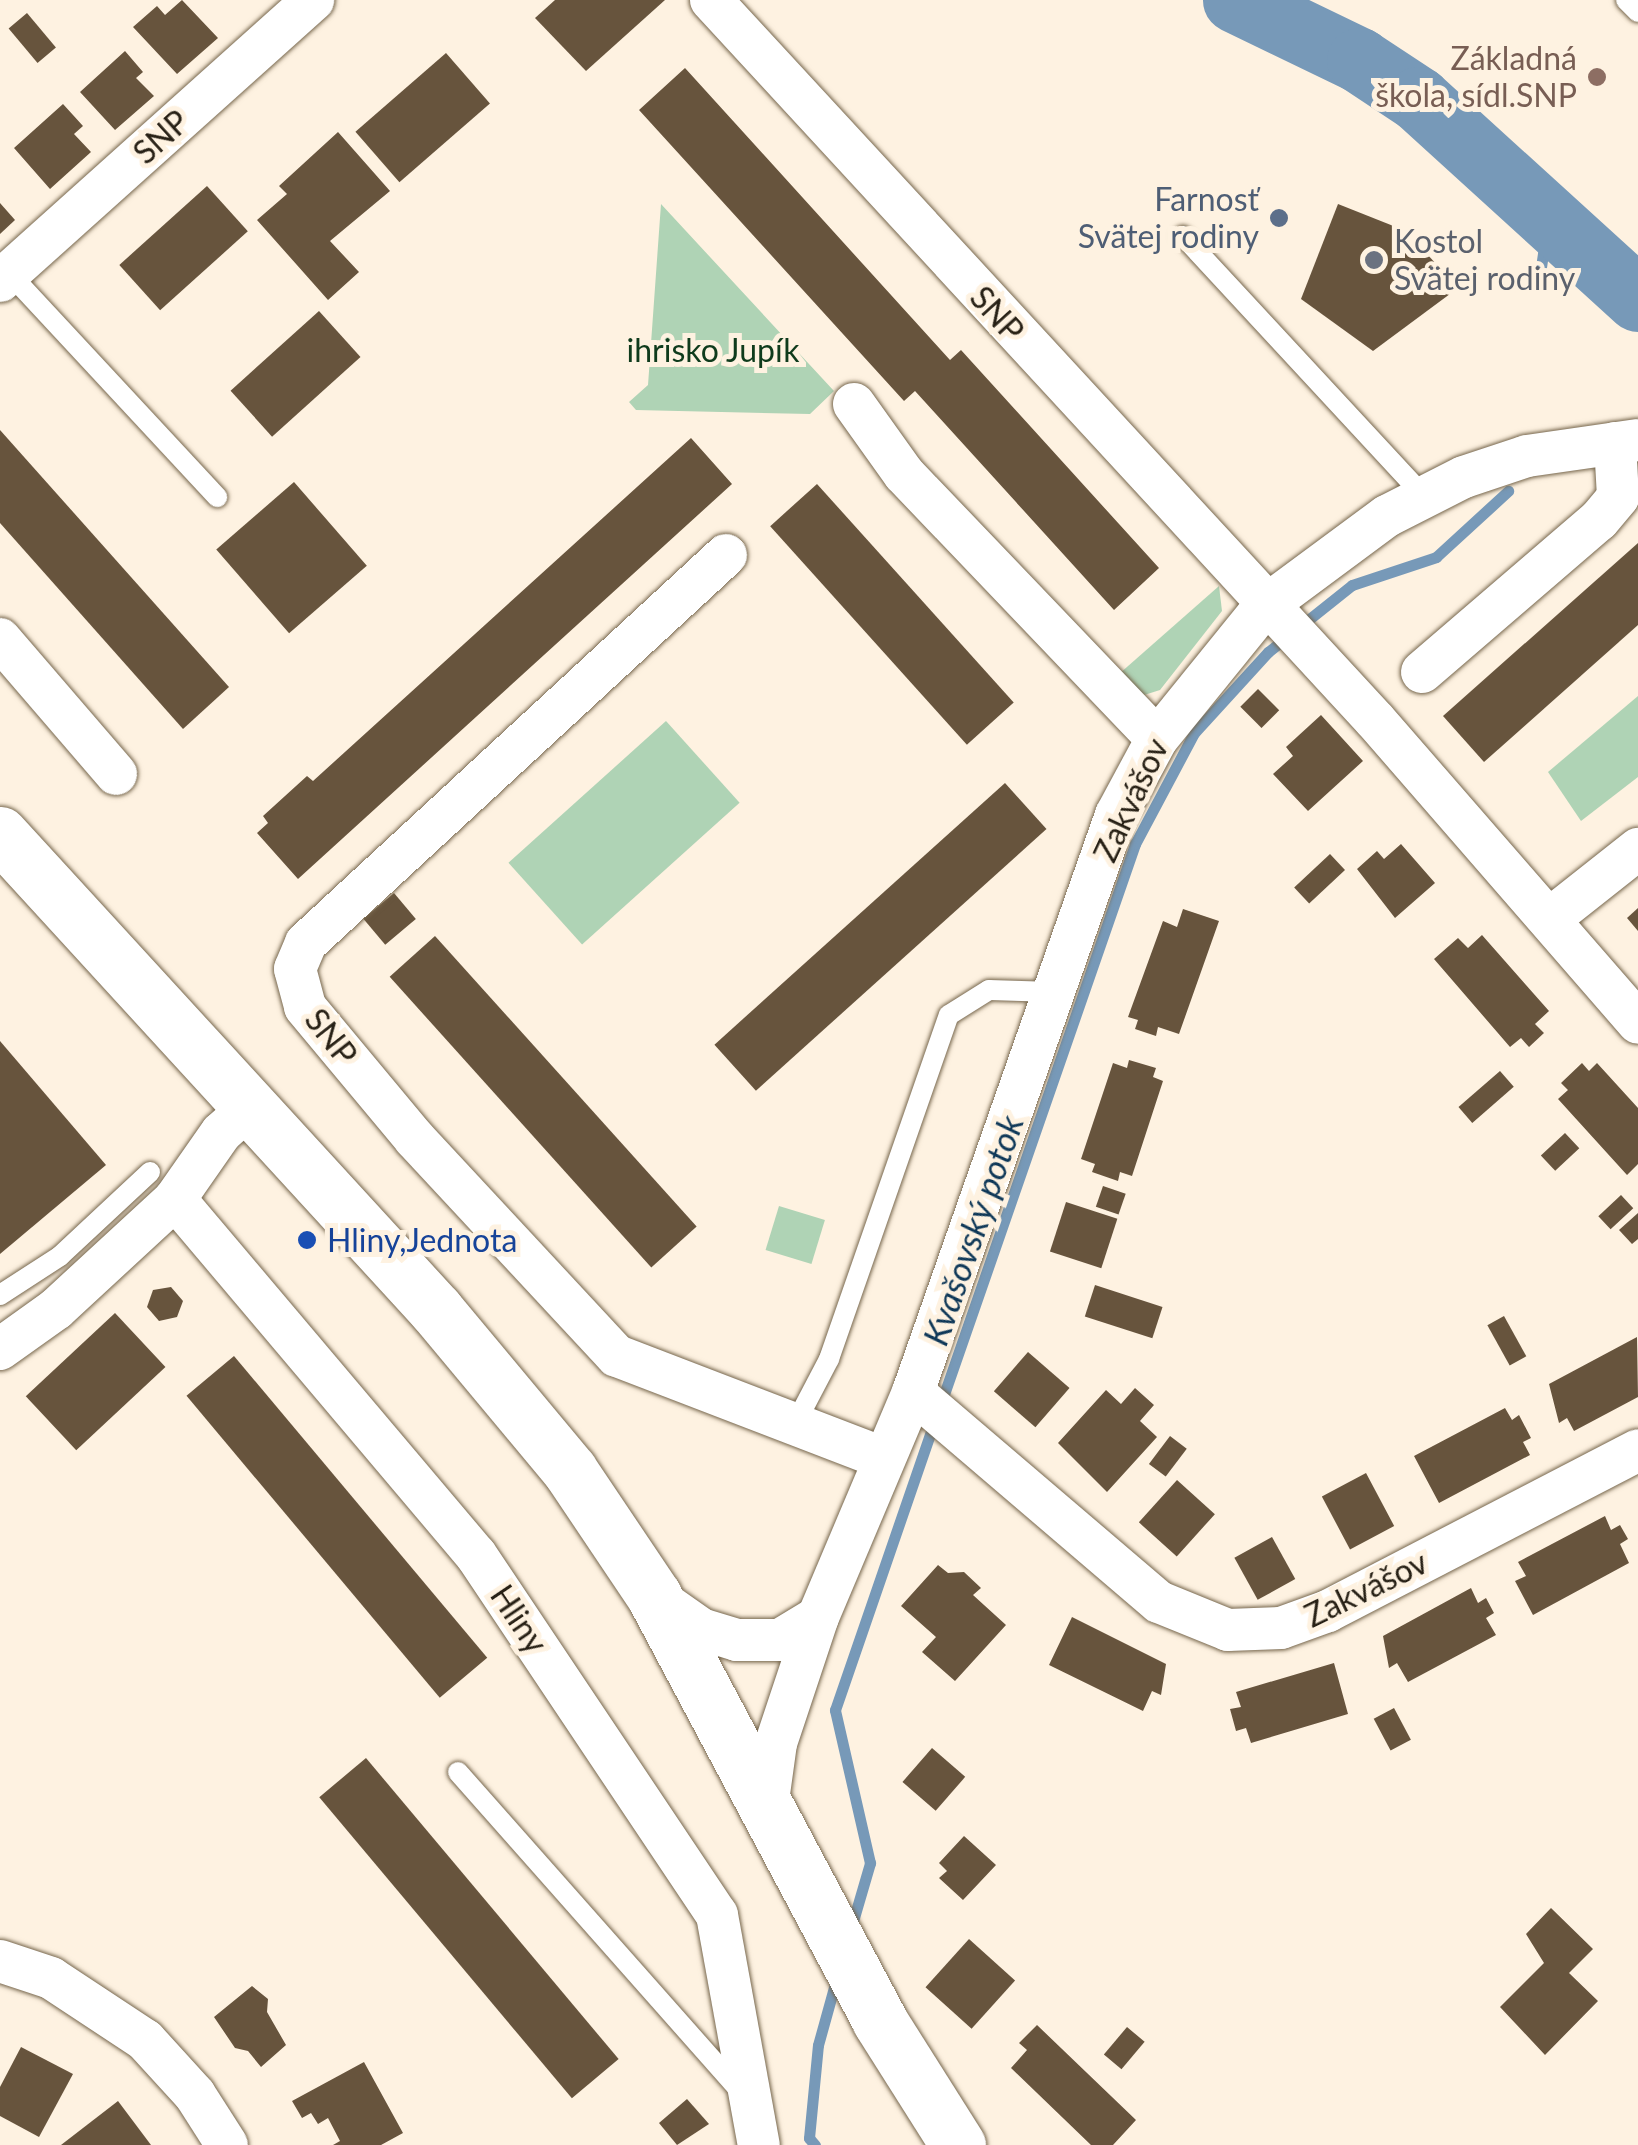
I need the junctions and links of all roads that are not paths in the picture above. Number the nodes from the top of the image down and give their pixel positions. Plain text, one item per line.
1 (313, 0) edge
2 (711, 0) edge
3 (1626, 0) edge
4 (1638, 12) edge
5 (1184, 236) dead end
6 (4, 277) edge
7 (854, 404) dead end
8 (1626, 441) edge
9 (1425, 497) junction
10 (217, 498) dead end
11 (726, 555) dead end
12 (1282, 624) junction
13 (0, 640) edge
14 (1422, 672) dead end
15 (1157, 738) junction
16 (116, 774) dead end
17 (0, 834) edge
18 (1638, 849) edge
19 (1552, 918) junction
20 (1054, 992) junction
21 (1638, 1023) edge
22 (251, 1106) junction
23 (162, 1186) junction
24 (0, 1295) edge
25 (0, 1349) edge
26 (930, 1408) junction
27 (793, 1428) junction
28 (1638, 1450) edge
29 (884, 1458) junction
30 (654, 1596) junction
31 (818, 1617) junction
32 (458, 1772) dead end
33 (767, 1808) junction
34 (0, 1961) edge
35 (748, 2100) junction
36 (227, 2145) edge
37 (759, 2145) edge
38 (958, 2145) edge

1 - 6 street, SNP
2 - 12 street, SNP
3 - 4 lane
5 - 9 lane
6 - 10 lane, SNP
7 - 15 street
8 - 9 street, Zakvášov
8 - 14 street, Zakvášov
9 - 12 street, Zakvášov
11 - 27 street, SNP
12 - 15 street, Zakvášov
12 - 19 street
13 - 16 street
15 - 20 street, Zakvášov
17 - 22 main road
18 - 19 street
19 - 21 street
20 - 26 street, Zakvášov
20 - 27 lane
22 - 23 street
22 - 30 main road
23 - 24 lane
23 - 25 street
23 - 35 street, Hliny
26 - 28 street, Zakvášov
26 - 29 street, Zakvášov
27 - 29 street, SNP
29 - 31 street, Zakvášov
30 - 31 street
30 - 33 main road
31 - 33 street, Zakvášov
32 - 35 lane, Hliny
33 - 38 main road
34 - 36 street
35 - 37 street, Hliny

